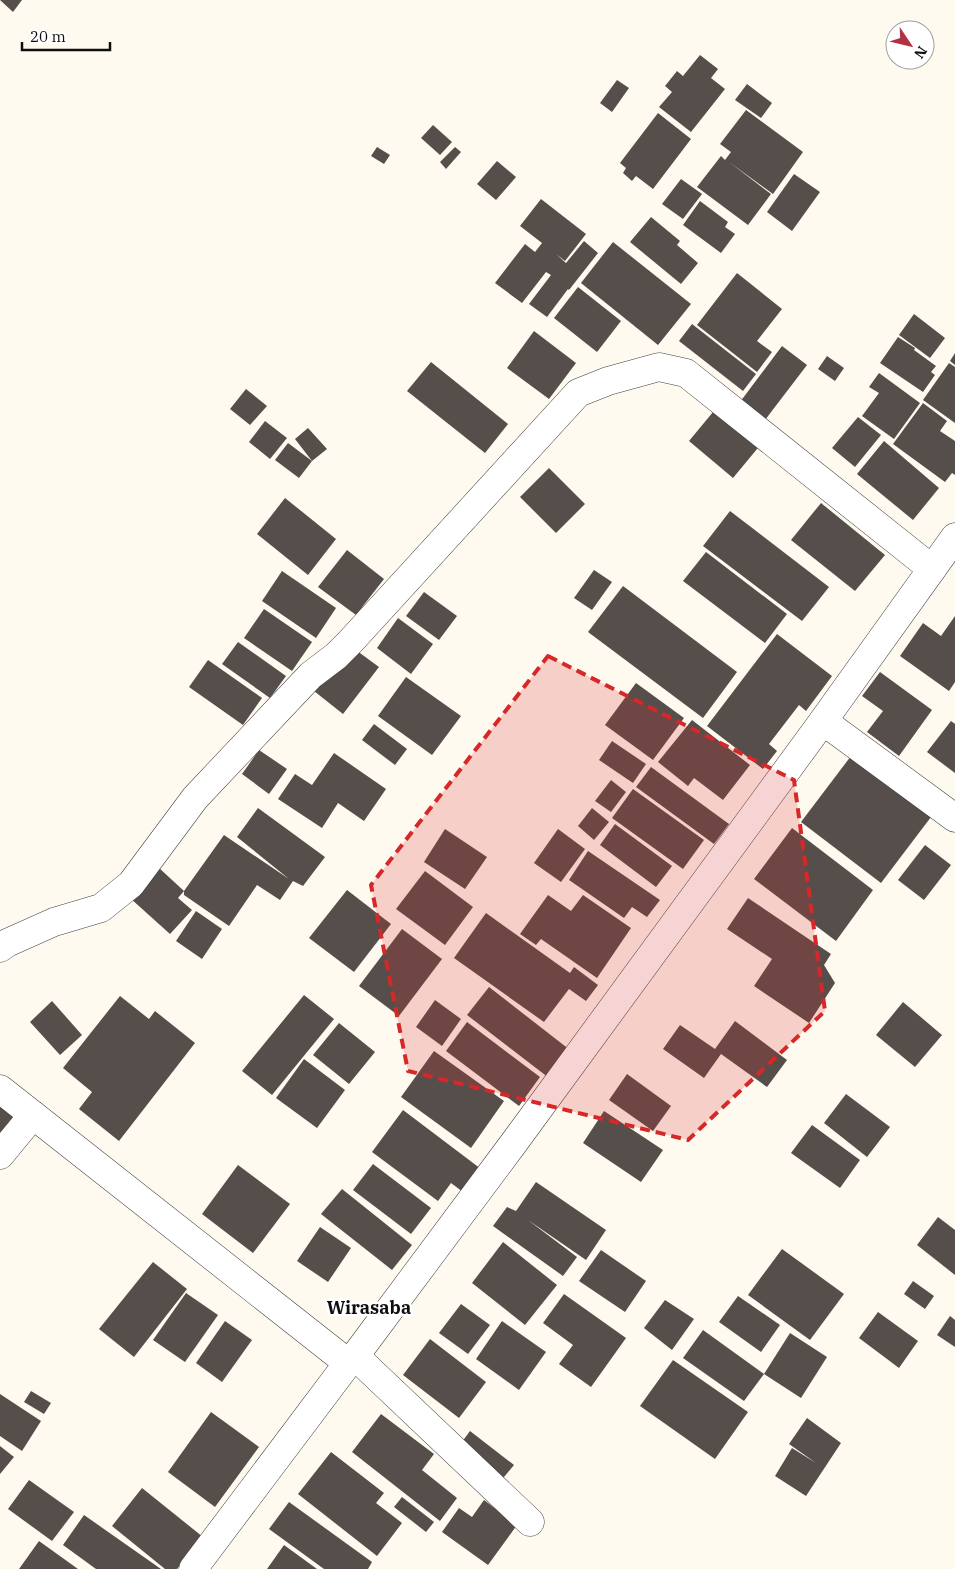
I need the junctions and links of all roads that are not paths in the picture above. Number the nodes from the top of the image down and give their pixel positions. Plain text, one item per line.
1 (955, 536) edge
2 (932, 569) junction
3 (823, 721) junction
4 (955, 818) edge
5 (0, 948) edge
6 (0, 1089) edge
7 (32, 1115) junction
8 (0, 1155) edge
9 (352, 1360) junction
10 (530, 1522) dead end
11 (193, 1569) edge

1 - 2 street
2 - 3 street
2 - 5 street
3 - 4 street
3 - 9 street
6 - 7 street
7 - 8 street
7 - 9 street
9 - 10 street
9 - 11 street

